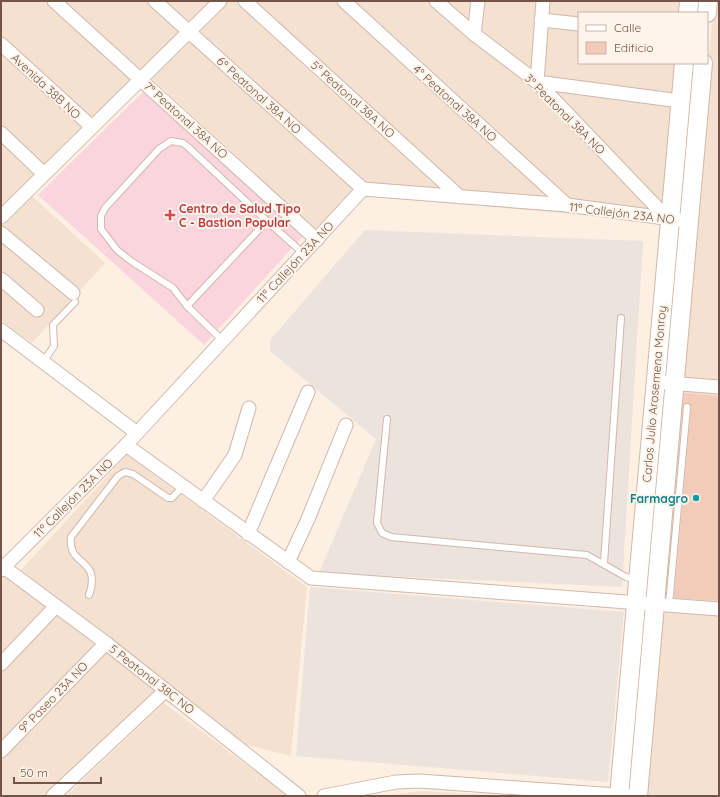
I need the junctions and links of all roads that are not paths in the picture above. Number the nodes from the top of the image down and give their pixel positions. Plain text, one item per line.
1 (54, 1) edge
2 (155, 1) edge
3 (220, 1) edge
4 (245, 1) edge
5 (344, 1) edge
6 (436, 1) edge
7 (478, 1) edge
8 (543, 1) edge
9 (689, 1) edge
10 (708, 1) edge
11 (688, 12) edge
12 (707, 12) edge
13 (541, 20) junction
14 (578, 24) edge
15 (189, 32) junction
16 (474, 34) junction
17 (1, 44) edge
18 (684, 64) edge
19 (702, 64) edge
20 (141, 79) junction
21 (537, 82) junction
22 (680, 101) junction
23 (92, 128) junction
24 (1, 133) edge
25 (44, 174) junction
26 (363, 189) junction
27 (460, 197) junction
28 (567, 205) junction
29 (1, 217) edge
30 (668, 219) junction
31 (268, 220) junction
32 (688, 221) junction
33 (1, 233) edge
34 (317, 240) junction
35 (304, 254) junction
36 (1, 279) edge
37 (74, 297) joint
38 (187, 306) junction
39 (37, 310) dead end
40 (621, 318) dead end
41 (1, 330) edge
42 (222, 340) junction
43 (43, 362) junction
44 (656, 382) junction
45 (674, 384) junction
46 (719, 387) edge
47 (308, 392) dead end
48 (249, 408) dead end
49 (687, 408) dead end
50 (387, 419) dead end
51 (346, 425) dead end
52 (137, 433) junction
53 (126, 445) junction
54 (183, 486) junction
55 (203, 501) junction
56 (248, 534) junction
57 (288, 562) junction
58 (604, 563) junction
59 (2, 568) edge
60 (638, 580) junction
61 (89, 595) dead end
62 (636, 603) junction
63 (662, 605) junction
64 (56, 606) junction
65 (719, 609) edge
66 (106, 642) junction
67 (1, 664) edge
68 (166, 690) junction
69 (1, 752) edge
70 (508, 792) edge
71 (53, 796) edge
72 (299, 796) edge
73 (324, 796) edge
74 (623, 796) edge
75 (638, 796) edge

1 - 20 street, 7° Peatonal 38A NO
2 - 15 street, 6º Peatonal 38A NO
3 - 15 street
4 - 27 street, 5° Peatonal 38A NO
5 - 28 street, 4° Peatonal 38A NO
6 - 16 street, 3° Peatonal 38A NO
7 - 16 street
8 - 13 street
9 - 11 main road
10 - 12 main road
13 - 14 street
13 - 21 street
15 - 20 street
15 - 26 street, 6º Peatonal 38A NO
16 - 21 street, 3° Peatonal 38A NO
17 - 23 street, Avenida 38B NO
18 - 22 main road, Carlos Julio Arosemena Monroy
19 - 32 main road, Carlos Julio Arosemena Monroy
20 - 23 street
20 - 34 street, 7° Peatonal 38A NO
21 - 22 street
21 - 30 street, 3° Peatonal 38A NO
22 - 30 main road, Carlos Julio Arosemena Monroy
23 - 25 street
24 - 25 street
25 - 29 street
26 - 27 street, 11º Callejón 23A NO
26 - 34 street, 11º Callejón 23A NO
27 - 28 street, 11º Callejón 23A NO
28 - 30 street, 11º Callejón 23A NO
30 - 32 street, 11º Callejón 23A NO
30 - 44 main road, Carlos Julio Arosemena Monroy
31 - 35 lane
31 - 38 lane
31 - 38 lane
32 - 45 main road, Carlos Julio Arosemena Monroy
33 - 37 street
34 - 35 street, 11º Callejón 23A NO
35 - 42 street, 11º Callejón 23A NO
36 - 39 street
37 - 43 lane
38 - 42 lane
40 - 58 lane
41 - 43 street
42 - 52 street, 11º Callejón 23A NO
43 - 52 street
44 - 45 street
44 - 60 main road, Carlos Julio Arosemena Monroy
45 - 46 street
45 - 63 main road, Carlos Julio Arosemena Monroy
47 - 56 street
48 - 55 street
49 - 63 lane
50 - 58 lane
51 - 57 street
52 - 53 street, 11º Callejón 23A NO
53 - 54 street
53 - 59 street, 11º Callejón 23A NO
54 - 55 street
54 - 61 lane
55 - 56 street
56 - 57 street
57 - 62 street
58 - 60 lane
59 - 64 street, 5 Peatonal 38C NO
60 - 62 main road, Carlos Julio Arosemena Monroy
62 - 63 street
62 - 74 main road, Carlos Julio Arosemena Monroy
63 - 65 street
63 - 75 main road, Carlos Julio Arosemena Monroy
64 - 66 street, 5 Peatonal 38C NO
64 - 67 street
66 - 68 street, 5 Peatonal 38C NO
66 - 69 street, 9º Paseo 23A NO
68 - 71 street
68 - 72 street, 5 Peatonal 38C NO
70 - 73 street
70 - 74 street

